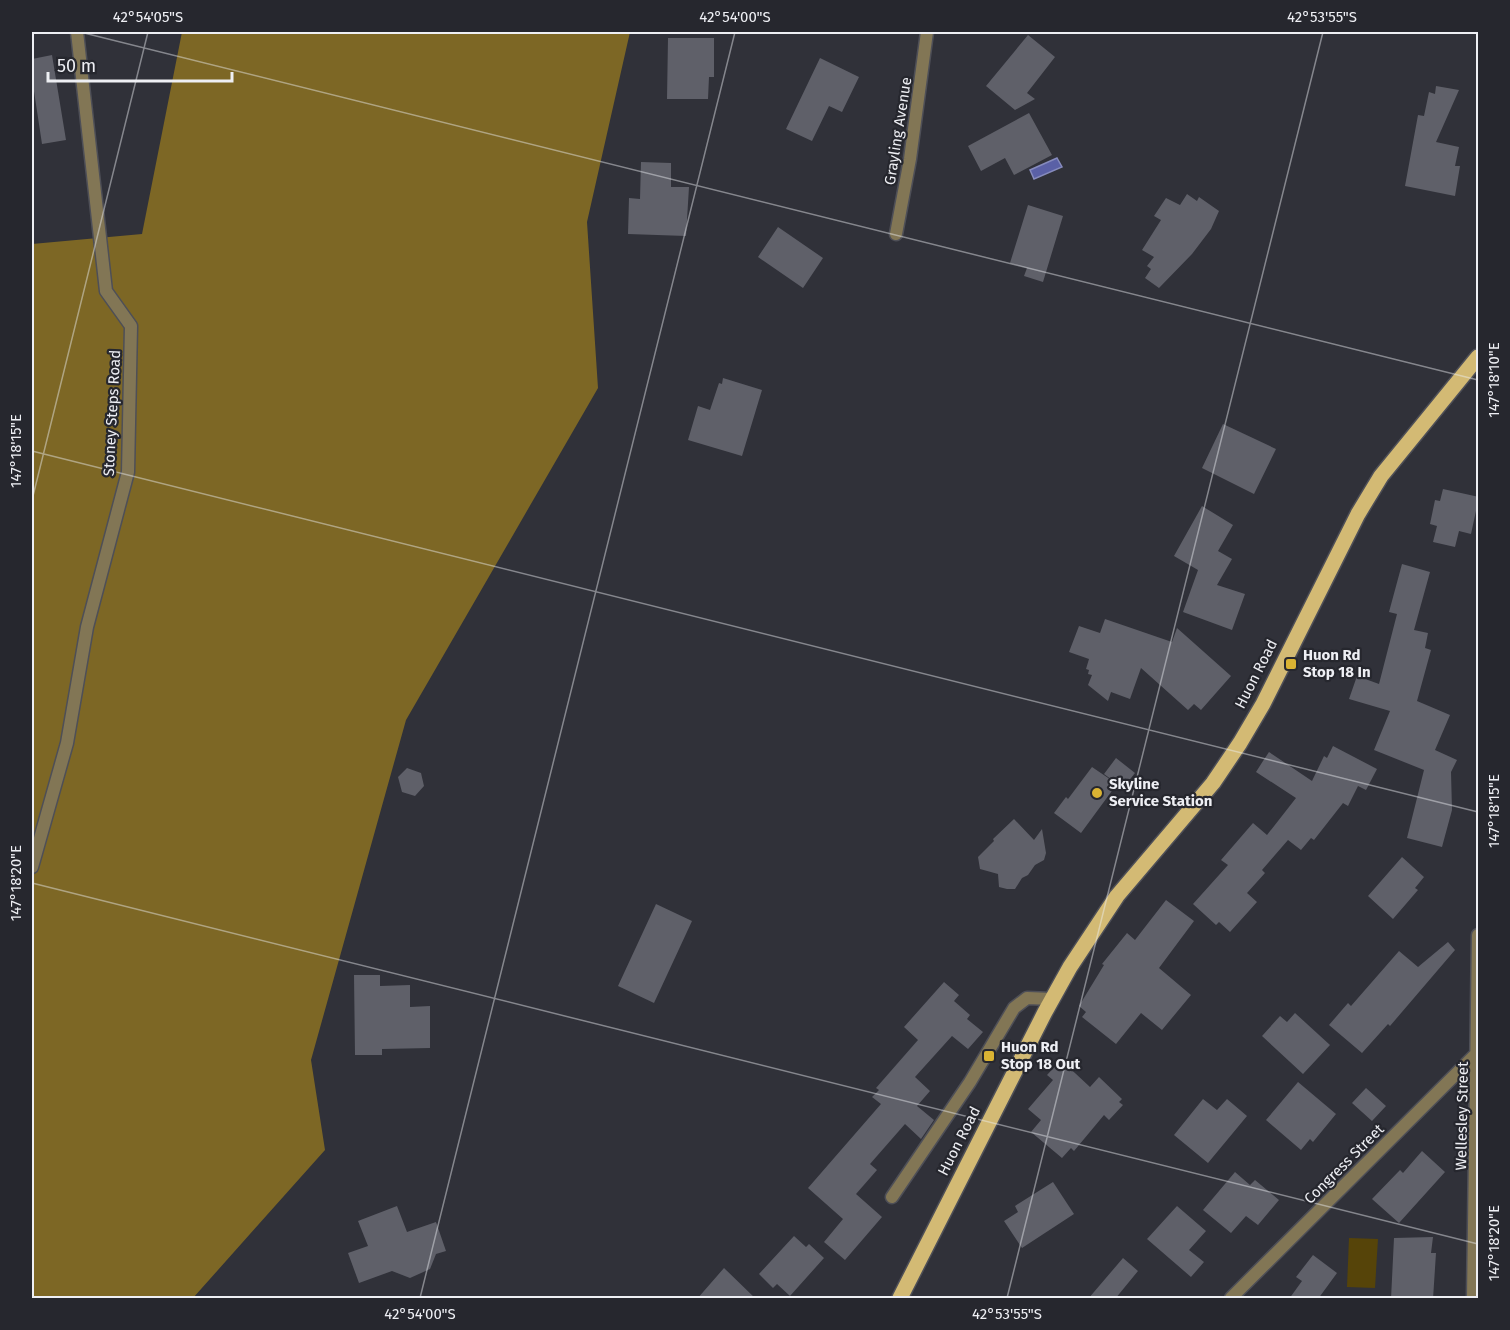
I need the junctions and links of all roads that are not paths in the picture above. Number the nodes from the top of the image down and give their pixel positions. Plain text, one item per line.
1 (77, 32) edge
2 (927, 32) edge
3 (896, 234) dead end
4 (1479, 357) edge
5 (32, 867) edge
6 (1479, 935) edge
7 (1052, 999) junction
8 (1478, 1052) edge
9 (892, 1197) dead end
10 (900, 1299) edge
11 (1231, 1299) edge
12 (1473, 1299) edge

1 - 5 street, Stoney Steps Road
2 - 3 street, Grayling Avenue
4 - 7 main road, Huon Road
6 - 8 street, Wellesley Street
7 - 9 street, Huon Road
7 - 10 main road, Huon Road
8 - 11 street, Congress Street
8 - 12 street, Wellesley Street

